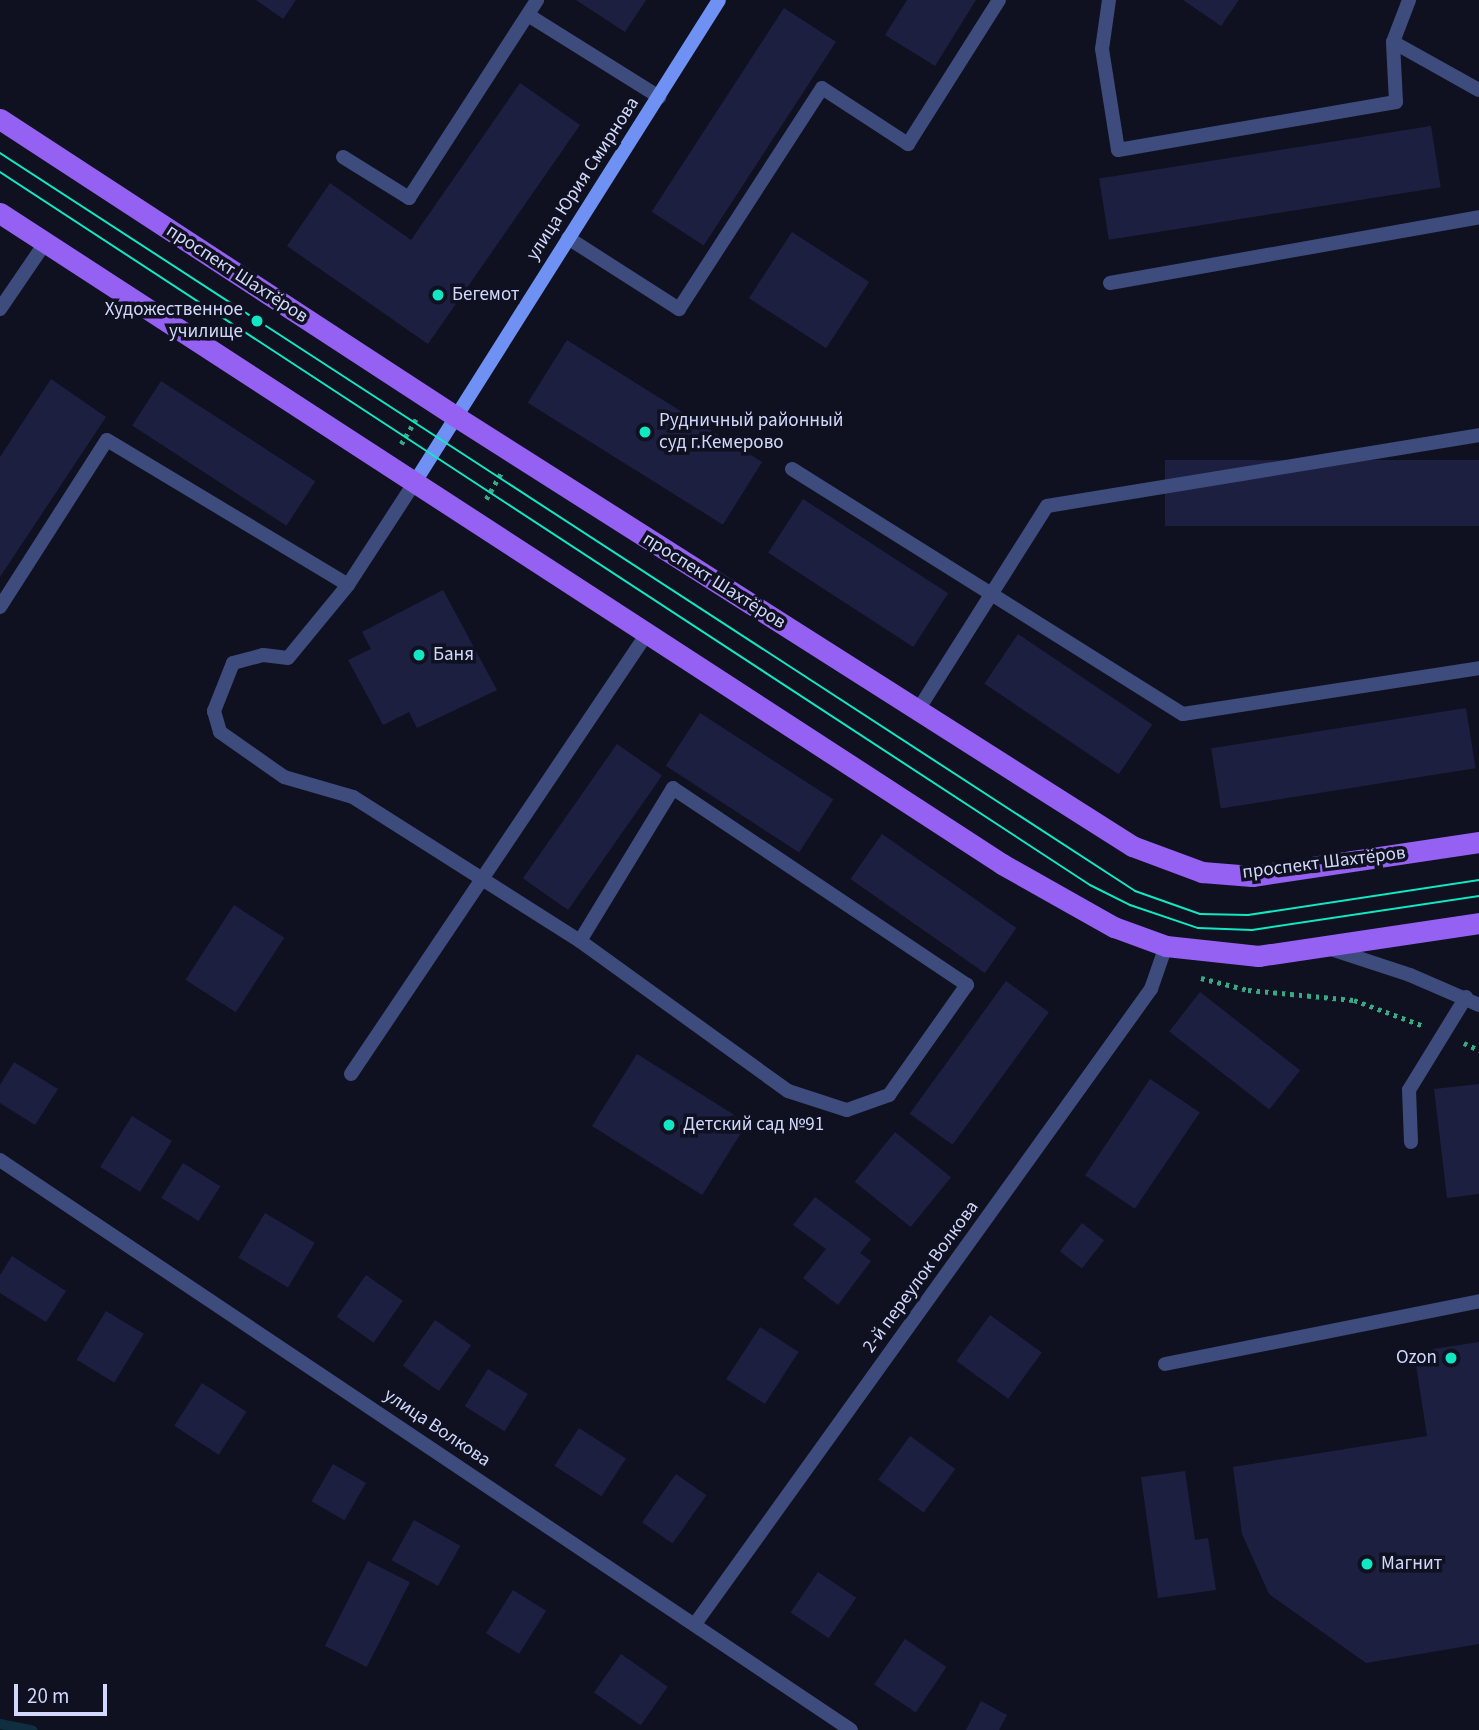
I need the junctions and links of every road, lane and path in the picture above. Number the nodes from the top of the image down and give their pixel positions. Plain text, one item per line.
1 (537, 0) edge
2 (719, 0) edge
3 (999, 0) edge
4 (1109, 0) edge
5 (1409, 0) edge
6 (528, 15) junction
7 (1393, 42) junction
8 (1479, 90) edge
9 (659, 97) junction
10 (0, 119) edge
11 (343, 158) dead end
12 (0, 214) edge
13 (1479, 217) edge
14 (568, 238) junction
15 (45, 243) junction
16 (1110, 283) dead end
17 (0, 309) edge
18 (455, 416) junction
19 (1479, 435) edge
20 (792, 469) dead end
21 (413, 485) junction
22 (348, 585) junction
23 (992, 594) junction
24 (0, 607) edge
25 (648, 632) junction
26 (1479, 668) edge
27 (918, 710) junction
28 (1479, 842) edge
29 (480, 882) junction
30 (1479, 923) edge
31 (580, 942) junction
32 (1166, 946) junction
33 (1327, 948) junction
34 (1466, 997) junction
35 (1479, 1005) edge
36 (351, 1074) dead end
37 (1411, 1142) dead end
38 (0, 1160) edge
39 (1479, 1301) edge
40 (1165, 1364) dead end
41 (695, 1624) junction
42 (851, 1730) edge

1 - 6 street
2 - 9 street, улица Юрия Смирнова
3 - 14 street
4 - 7 street
5 - 7 street
6 - 9 street
6 - 11 street
7 - 8 street
9 - 14 street, улица Юрия Смирнова
10 - 18 main road, проспект Шахтёров
12 - 15 main road
13 - 16 street
14 - 18 street, улица Юрия Смирнова
15 - 17 street
15 - 21 main road
18 - 21 street, улица Юрия Смирнова
18 - 27 main road, проспект Шахтёров
19 - 23 street
20 - 23 street
21 - 22 street
21 - 25 main road
22 - 24 street
22 - 29 street
23 - 26 street
23 - 27 street
25 - 29 street
25 - 32 main road
27 - 28 main road, проспект Шахтёров
29 - 31 street
29 - 36 street
30 - 33 main road
31 - 31 street
32 - 33 main road
32 - 41 street, 2-й переулок Волкова
33 - 34 street
34 - 35 street
34 - 37 street
38 - 41 street, улица Волкова
39 - 40 street
41 - 42 street, улица Волкова

